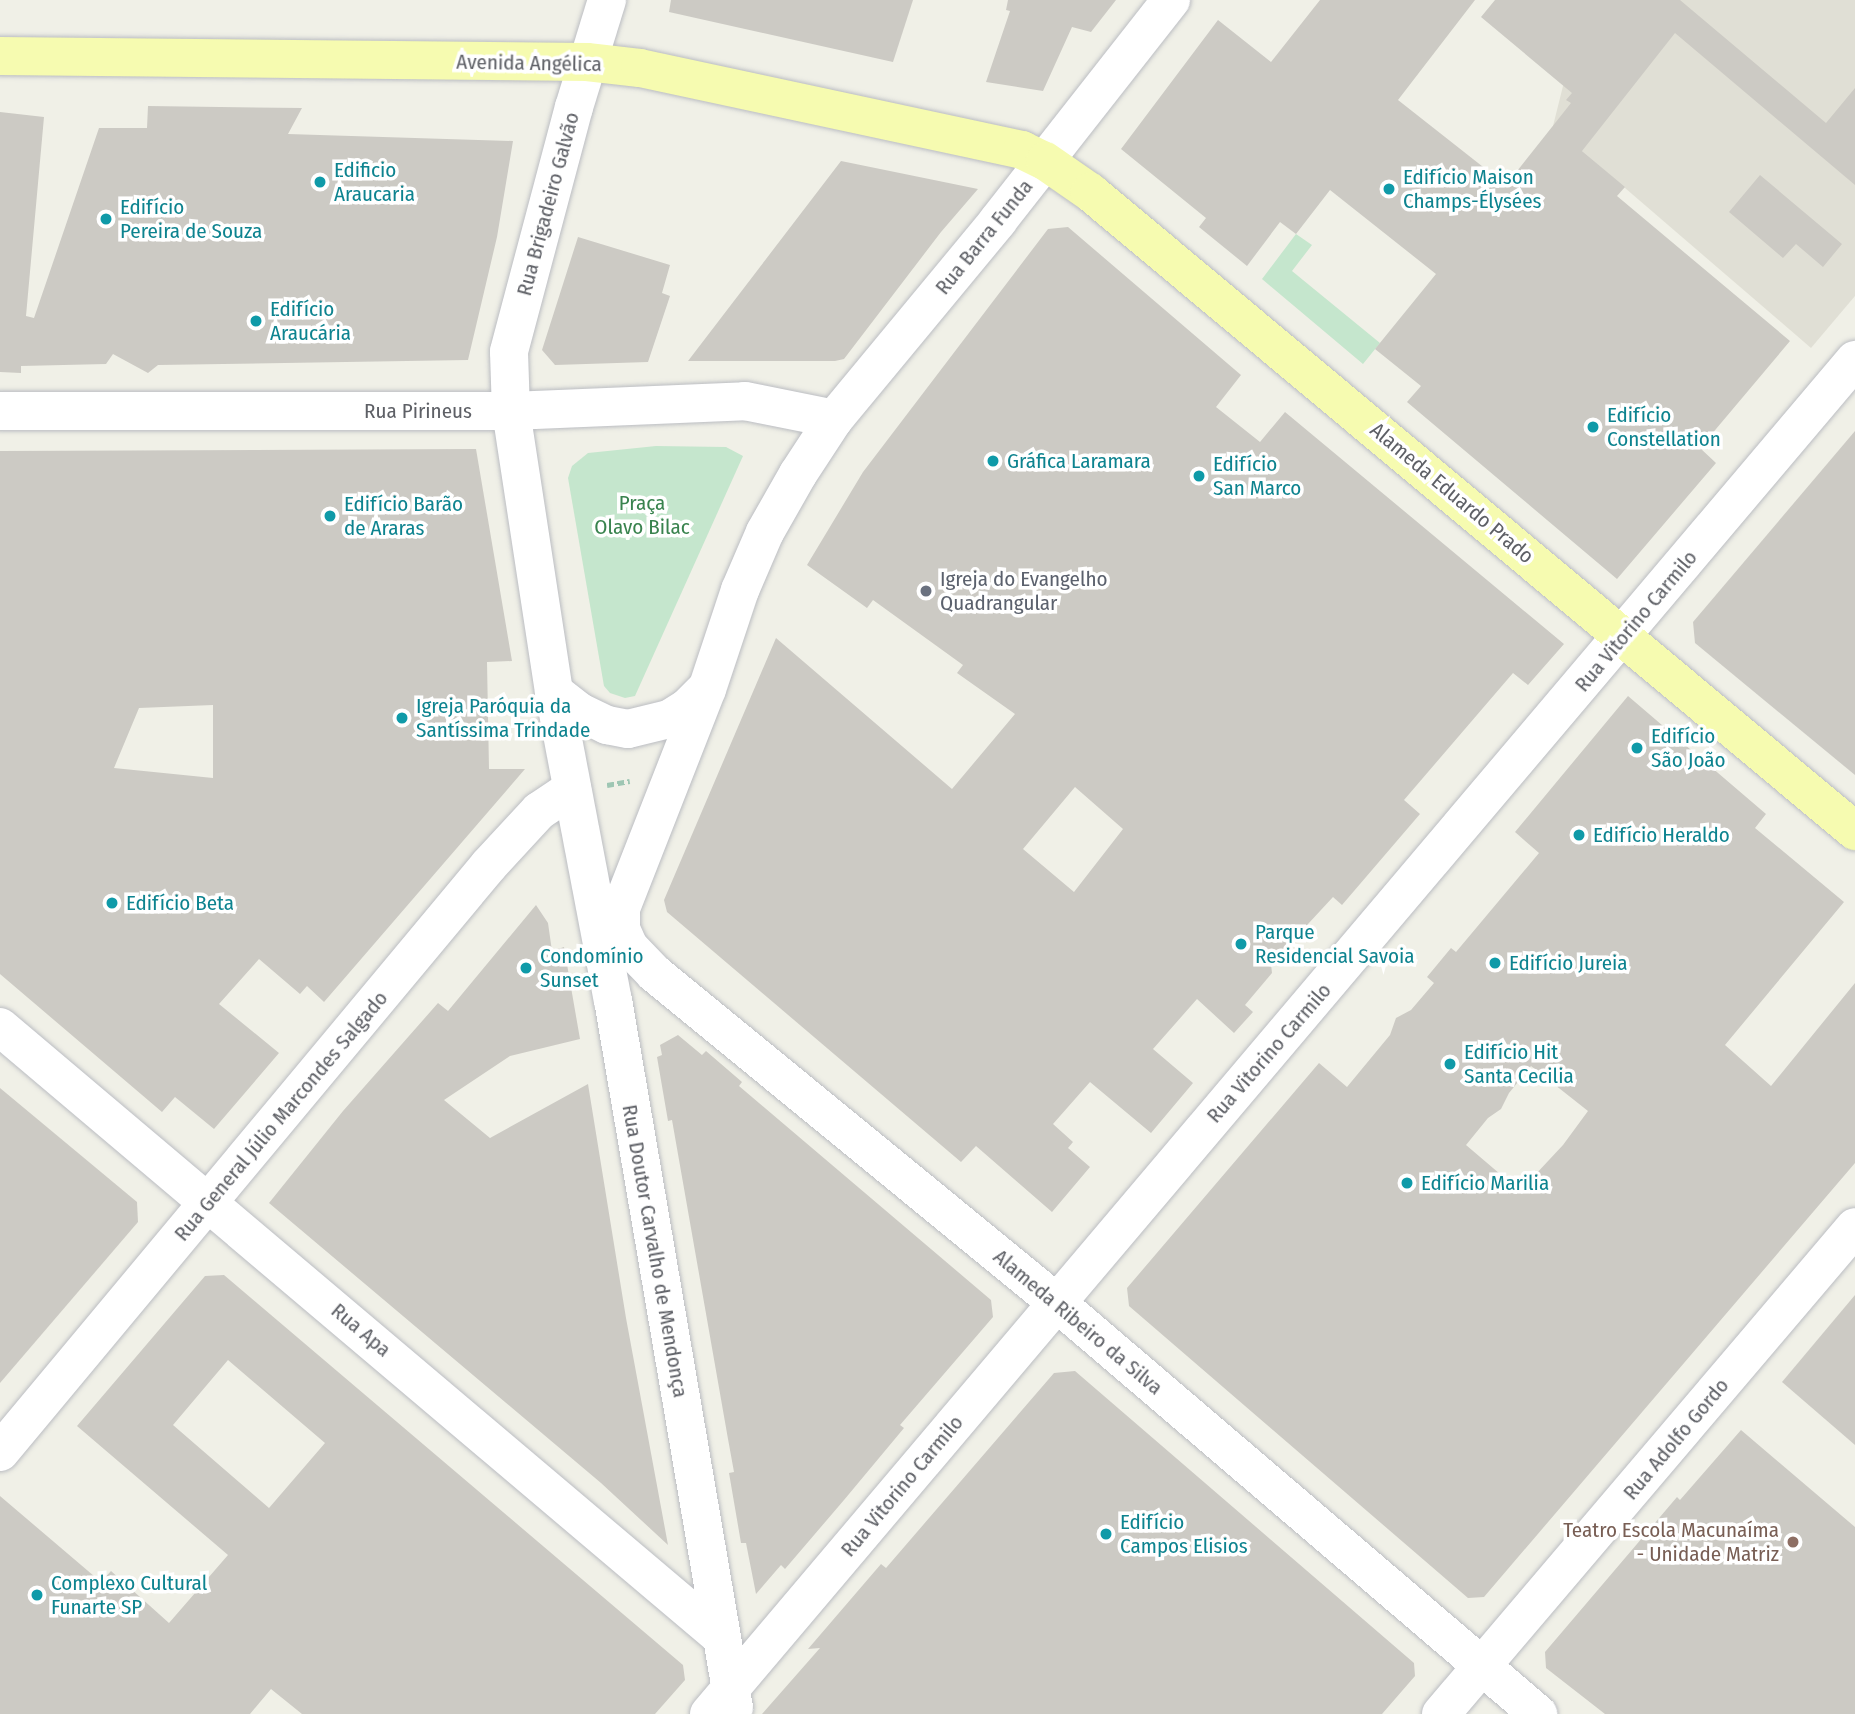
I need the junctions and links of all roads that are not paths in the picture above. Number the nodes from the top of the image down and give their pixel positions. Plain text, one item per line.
1 (607, 0) edge
2 (1171, 0) edge
3 (0, 56) edge
4 (587, 62) junction
5 (1045, 161) junction
6 (1855, 359) edge
7 (0, 411) edge
8 (511, 411) junction
9 (834, 419) junction
10 (1624, 636) junction
11 (707, 689) junction
12 (554, 692) junction
13 (572, 789) junction
14 (1855, 831) edge
15 (654, 973) junction
16 (613, 1000) junction
17 (0, 1027) edge
18 (211, 1202) junction
19 (1855, 1227) edge
20 (1057, 1303) junction
21 (0, 1452) edge
22 (720, 1636) junction
23 (1483, 1666) junction
24 (725, 1706) edge
25 (1441, 1714) edge
26 (1538, 1714) edge

1 - 4 street, Rua Brigadeiro Galvão
2 - 5 street, Rua Barra Funda
3 - 4 main road, Avenida Angélica
4 - 5 main road, Avenida Angélica
4 - 8 street, Rua Brigadeiro Galvão
5 - 9 street, Rua Barra Funda
5 - 10 main road, Alameda Eduardo Prado
6 - 10 street, Rua Vitorino Carmilo
7 - 8 street, Rua Pirineus
8 - 9 street, Rua Pirineus
8 - 12 street
9 - 11 street, Rua Barra Funda
10 - 14 main road, Alameda Eduardo Prado
10 - 20 street, Rua Vitorino Carmilo
11 - 12 street
11 - 15 street, Alameda Ribeiro da Silva
12 - 13 street
13 - 16 street, Rua Doutor Carvalho de Mendonça
13 - 18 street, Rua General Júlio Marcondes Salgado
15 - 16 street
15 - 20 street, Alameda Ribeiro da Silva
16 - 22 street, Rua Doutor Carvalho de Mendonça
17 - 18 street, Rua Apa
18 - 21 street, Rua General Júlio Marcondes Salgado
18 - 22 street, Rua Apa
19 - 23 street, Rua Adolfo Gordo
20 - 23 street, Alameda Ribeiro da Silva
20 - 24 street, Rua Vitorino Carmilo
22 - 24 street, Rua Doutor Carvalho de Mendonça
23 - 25 street, Rua Adolfo Gordo
23 - 26 street, Alameda Ribeiro da Silva

